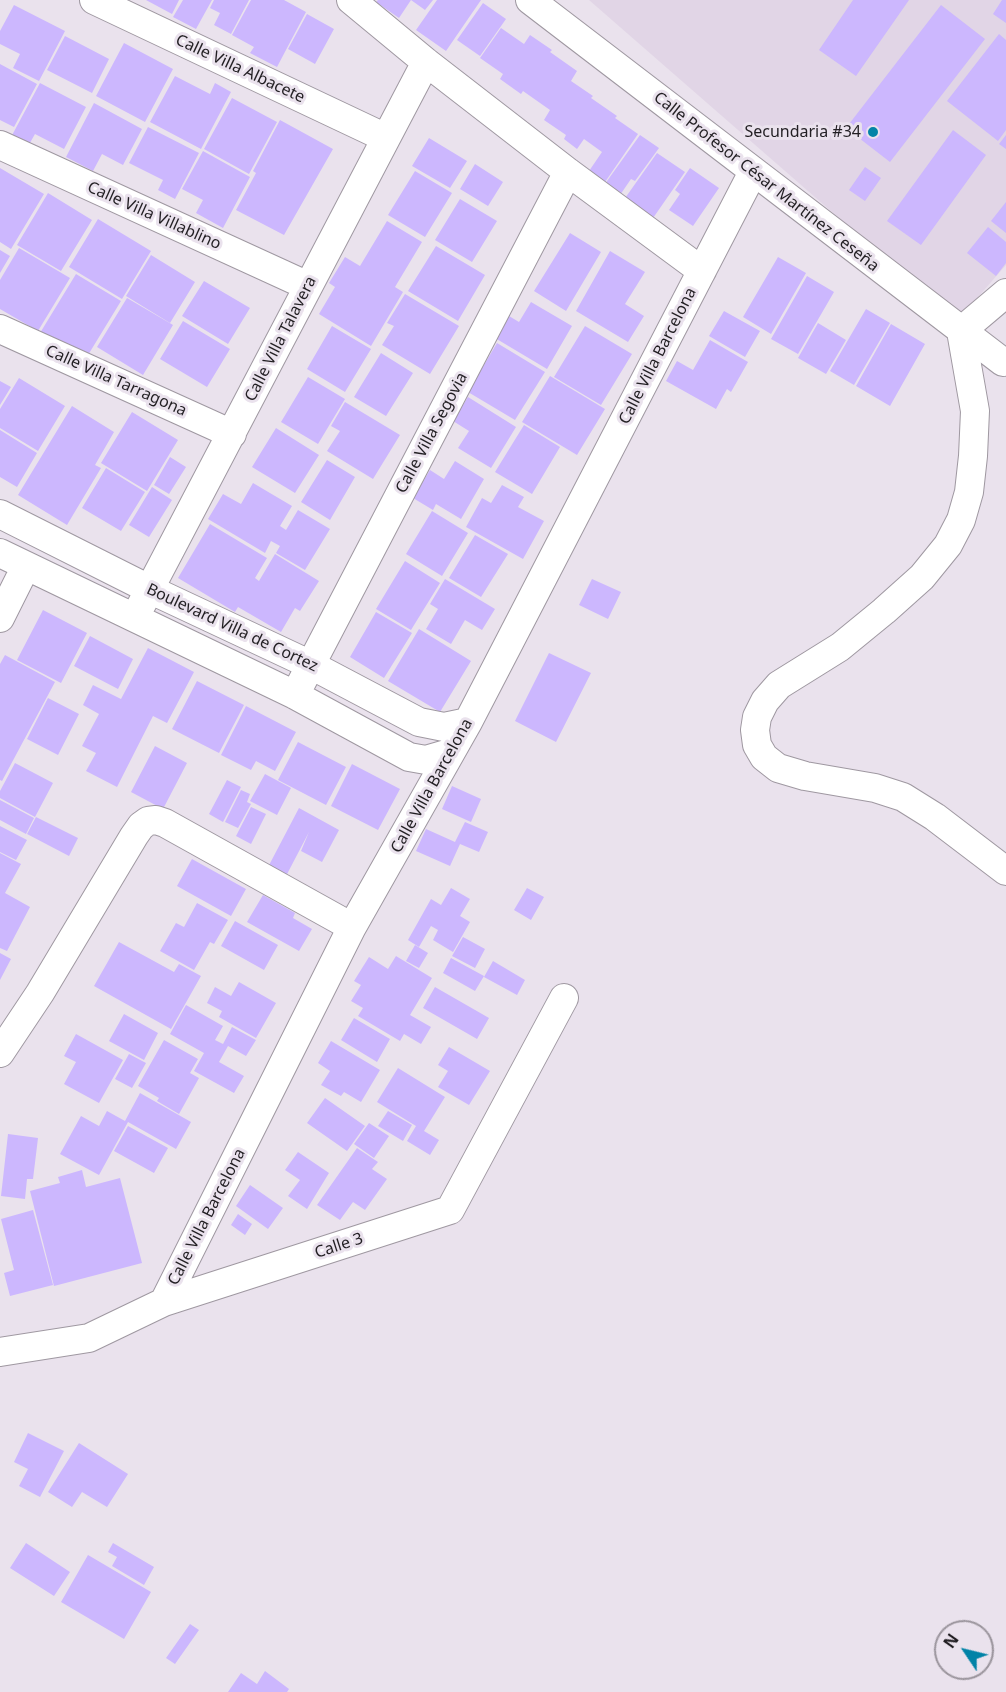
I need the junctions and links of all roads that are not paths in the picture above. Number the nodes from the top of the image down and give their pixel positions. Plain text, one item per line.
1 (94, 0) edge
2 (351, 0) edge
3 (530, 0) edge
4 (426, 62) junction
5 (386, 138) junction
6 (0, 146) edge
7 (568, 172) junction
8 (753, 172) junction
9 (702, 271) junction
10 (308, 286) junction
11 (1006, 292) edge
12 (0, 329) edge
13 (961, 331) junction
14 (1004, 361) edge
15 (975, 411) junction
16 (232, 434) junction
17 (0, 514) edge
18 (0, 553) edge
19 (26, 566) junction
20 (149, 589) junction
21 (135, 617) junction
22 (0, 618) edge
23 (311, 665) junction
24 (295, 695) junction
25 (468, 722) junction
26 (450, 753) junction
27 (1006, 871) edge
28 (352, 927) junction
29 (564, 998) dead end
30 (0, 1053) edge
31 (164, 1302) junction
32 (0, 1352) edge

1 - 5 street, Calle Villa Albacete
2 - 4 street, Calle Villa Barcelona
3 - 8 street, Calle Profesor César Martínez Ceseña
4 - 5 street, Calle Villa Talavera
4 - 7 street, Calle Villa Barcelona
5 - 10 street, Calle Villa Talavera
6 - 10 street, Calle Villa Villablino
7 - 9 street, Calle Villa Barcelona
7 - 23 street, Calle Villa Segovia
8 - 9 street, Calle Villa Barcelona
8 - 13 street, Calle Profesor César Martínez Ceseña
9 - 25 street, Calle Villa Barcelona
10 - 16 street, Calle Villa Talavera
11 - 13 street
12 - 16 street, Calle Villa Tarragona
13 - 14 street, Calle Profesor César Martínez Ceseña
13 - 15 street
14 - 15 street
15 - 27 street
16 - 20 street, Calle Villa Talavera
17 - 20 street, Boulevard Villa de Cortez
18 - 19 street, Boulevard Villa de Cortez
19 - 21 street, Boulevard Villa de Cortez
19 - 22 street
20 - 21 street, Calle Villa Talavera
20 - 23 street, Boulevard Villa de Cortez
21 - 24 street, Boulevard Villa de Cortez
23 - 24 street, Calle Villa Segovia
23 - 25 street, Boulevard Villa de Cortez
24 - 26 street, Boulevard Villa de Cortez
25 - 26 street, Calle Villa Barcelona
26 - 28 street, Calle Villa Barcelona
28 - 30 street
28 - 31 street, Calle Villa Barcelona
29 - 31 street, Calle 3
31 - 32 street, Calle 3

